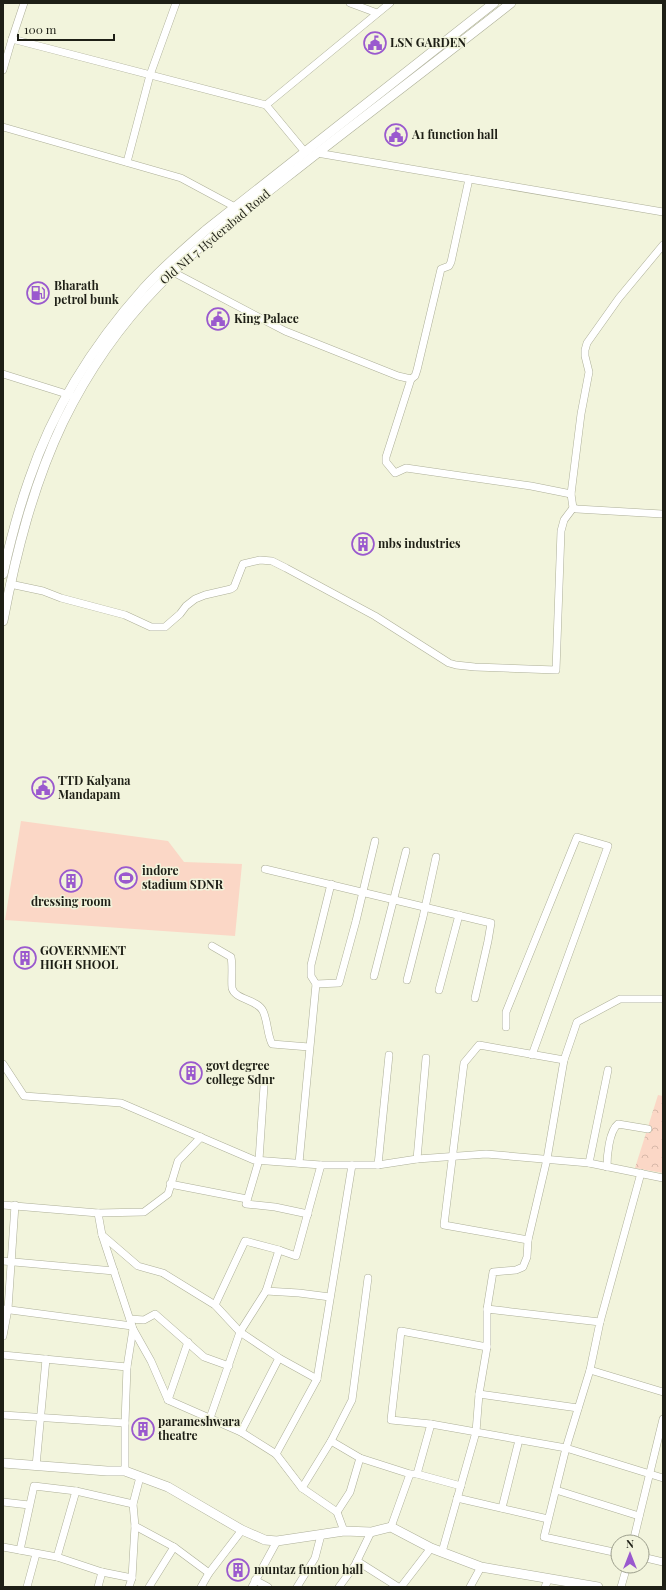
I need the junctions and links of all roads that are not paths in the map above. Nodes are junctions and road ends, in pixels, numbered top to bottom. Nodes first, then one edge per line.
1 (24, 3) edge
2 (176, 3) edge
3 (350, 3) edge
4 (390, 3) edge
5 (511, 3) edge
6 (498, 5) edge
7 (377, 13) junction
8 (12, 39) junction
9 (3, 70) edge
10 (150, 75) junction
11 (266, 105) junction
12 (3, 127) edge
13 (305, 152) junction
14 (317, 153) junction
15 (127, 162) junction
16 (469, 179) junction
17 (235, 207) junction
18 (663, 212) edge
19 (663, 245) edge
20 (173, 272) junction
21 (3, 374) edge
22 (411, 379) junction
23 (68, 394) junction
24 (76, 398) junction
25 (571, 494) junction
26 (573, 508) junction
27 (662, 514) edge
28 (3, 574) edge
29 (10, 584) junction
30 (3, 621) edge
31 (375, 841) dead end
32 (406, 851) dead end
33 (436, 857) dead end
34 (265, 869) dead end
35 (331, 884) junction
36 (362, 892) junction
37 (394, 899) junction
38 (425, 907) junction
39 (459, 915) junction
40 (212, 946) dead end
41 (374, 976) dead end
42 (406, 980) dead end
43 (316, 984) junction
44 (439, 990) dead end
45 (475, 998) dead end
46 (663, 999) edge
47 (506, 1026) dead end
48 (310, 1047) junction
49 (388, 1055) dead end
50 (532, 1055) junction
51 (426, 1058) dead end
52 (564, 1060) junction
53 (3, 1064) edge
54 (608, 1070) dead end
55 (264, 1086) dead end
56 (648, 1129) dead end
57 (201, 1137) junction
58 (452, 1156) junction
59 (417, 1159) junction
60 (547, 1159) junction
61 (259, 1160) junction
62 (299, 1163) junction
63 (589, 1163) junction
64 (321, 1165) junction
65 (352, 1165) junction
66 (378, 1165) junction
67 (607, 1167) junction
68 (641, 1173) junction
69 (663, 1178) edge
70 (170, 1184) junction
71 (247, 1200) junction
72 (3, 1205) edge
73 (15, 1205) junction
74 (98, 1213) junction
75 (308, 1214) junction
76 (102, 1235) junction
77 (528, 1240) junction
78 (279, 1250) junction
79 (7, 1262) edge
80 (114, 1271) junction
81 (368, 1278) dead end
82 (266, 1291) junction
83 (330, 1297) junction
84 (215, 1305) junction
85 (5, 1309) edge
86 (487, 1309) junction
87 (600, 1322) junction
88 (131, 1325) junction
89 (240, 1332) junction
90 (3, 1336) edge
91 (188, 1342) junction
92 (487, 1347) junction
93 (3, 1355) edge
94 (279, 1358) junction
95 (46, 1359) junction
96 (228, 1366) junction
97 (127, 1367) junction
98 (590, 1370) junction
99 (317, 1379) junction
100 (663, 1392) edge
101 (479, 1394) junction
102 (168, 1400) junction
103 (578, 1408) junction
104 (3, 1415) edge
105 (40, 1417) junction
106 (210, 1418) junction
107 (663, 1419) edge
108 (125, 1423) junction
109 (431, 1424) junction
110 (241, 1432) junction
111 (476, 1432) junction
112 (662, 1432) edge
113 (518, 1440) junction
114 (331, 1441) junction
115 (566, 1448) junction
116 (276, 1454) junction
117 (360, 1458) junction
118 (3, 1463) edge
119 (36, 1466) junction
120 (125, 1471) junction
121 (414, 1474) junction
122 (650, 1474) junction
123 (140, 1478) junction
124 (663, 1478) edge
125 (461, 1486) junction
126 (302, 1488) junction
127 (556, 1490) junction
128 (76, 1491) junction
129 (457, 1498) junction
130 (3, 1502) edge
131 (133, 1504) junction
132 (29, 1505) junction
133 (502, 1508) junction
134 (337, 1512) junction
135 (639, 1516) junction
136 (548, 1519) junction
137 (135, 1526) junction
138 (391, 1527) junction
139 (242, 1530) junction
140 (344, 1531) junction
141 (371, 1532) junction
142 (635, 1534) edge
143 (322, 1535) junction
144 (277, 1541) junction
145 (3, 1547) edge
146 (174, 1547) junction
147 (431, 1548) junction
148 (20, 1550) junction
149 (610, 1551) edge
150 (442, 1552) junction
151 (36, 1554) junction
152 (57, 1557) junction
153 (650, 1558) edge
154 (357, 1561) junction
155 (663, 1562) edge
156 (481, 1567) junction
157 (102, 1572) junction
158 (209, 1573) junction
159 (625, 1574) edge
160 (132, 1578) junction
161 (255, 1580) junction
162 (547, 1583) edge
163 (27, 1587) edge
164 (98, 1587) edge
165 (129, 1587) edge
166 (149, 1587) edge
167 (201, 1587) edge
168 (252, 1587) edge
169 (268, 1587) edge
170 (297, 1587) edge
171 (339, 1587) edge
172 (401, 1587) edge
173 (470, 1587) edge
174 (598, 1587) edge
175 (622, 1587) edge

1 - 8 street
2 - 10 street
3 - 7 street
4 - 7 street
5 - 6 main road, Old NH 7 Hyderabad Road
6 - 13 main road, Old NH 7 Hyderabad Road
6 - 14 main road, Old NH 7 Hyderabad Road
7 - 11 street
8 - 9 street
8 - 10 street
10 - 11 street
10 - 15 street
11 - 13 street
12 - 15 street
13 - 17 main road, Old NH 7 Hyderabad Road
14 - 16 street
14 - 20 main road, Old NH 7 Hyderabad Road
15 - 17 street
16 - 18 street
16 - 22 street
17 - 23 main road, Old NH 7 Hyderabad Road
19 - 25 street
20 - 22 street
20 - 24 main road, Old NH 7 Hyderabad Road
21 - 23 street
22 - 25 street
23 - 24 street
23 - 28 main road, Old NH 7 Hyderabad Road
24 - 29 main road, Old NH 7 Hyderabad Road
25 - 26 street
26 - 27 street
26 - 29 street
29 - 30 main road, Old NH 7 Hyderabad Road
31 - 36 street
32 - 37 street
33 - 38 street
34 - 35 street
35 - 36 street
35 - 43 street
36 - 37 street
36 - 43 street
37 - 38 street
37 - 41 street
38 - 39 street
38 - 42 street
39 - 44 street
39 - 45 street
40 - 48 street
43 - 48 street
46 - 52 street
47 - 50 street
48 - 62 street
49 - 66 street
50 - 52 street
50 - 58 street
51 - 59 street
52 - 60 street
53 - 57 street
54 - 63 street
55 - 61 street
56 - 67 street
57 - 61 street
57 - 70 street
58 - 59 street
58 - 60 street
58 - 77 street
59 - 66 street
60 - 63 street
60 - 77 street
61 - 62 street
61 - 71 street
62 - 64 street
63 - 67 street
64 - 65 street
64 - 75 street
65 - 66 street
65 - 83 street
67 - 68 street
68 - 69 street
68 - 87 street
70 - 71 street
70 - 74 street
71 - 75 street
72 - 73 street
73 - 74 street
73 - 79 street
74 - 76 street
75 - 78 street
76 - 80 street
76 - 84 street
77 - 86 street
78 - 82 street
78 - 84 street
79 - 80 street
79 - 85 street
80 - 88 street
81 - 114 street
82 - 83 street
82 - 89 street
83 - 99 street
84 - 89 street
85 - 88 street
85 - 90 street
86 - 87 street
86 - 92 street
87 - 98 street
88 - 91 street
88 - 97 street
88 - 102 street
89 - 94 street
89 - 96 street
91 - 96 street
91 - 102 street
92 - 101 street
92 - 109 street
93 - 95 street
94 - 99 street
94 - 110 street
95 - 97 street
95 - 105 street
96 - 106 street
97 - 108 street
98 - 100 street
98 - 103 street
99 - 116 street
101 - 103 street
101 - 111 street
102 - 106 street
103 - 115 street
104 - 105 street
105 - 108 street
105 - 119 street
106 - 110 street
107 - 112 street
108 - 120 street
109 - 111 street
109 - 121 street
110 - 116 street
111 - 113 street
111 - 125 street
112 - 122 street
113 - 115 street
113 - 133 street
114 - 117 street
114 - 126 street
115 - 122 street
115 - 127 street
116 - 126 street
117 - 121 street
117 - 134 street
118 - 119 main road
119 - 120 main road
120 - 123 main road
121 - 125 street
121 - 138 street
122 - 124 street
122 - 135 street
123 - 131 street
123 - 139 main road
125 - 129 street
126 - 134 street
127 - 135 street
127 - 136 street
128 - 131 street
128 - 132 street
128 - 152 street
129 - 133 street
129 - 150 street
130 - 132 street
131 - 137 street
132 - 148 street
133 - 136 street
134 - 140 street
135 - 142 street
136 - 149 street
137 - 146 street
137 - 160 street
138 - 141 main road
138 - 147 main road
139 - 144 main road
139 - 158 street
140 - 141 main road
140 - 143 main road
141 - 154 street
143 - 144 main road
143 - 170 street
144 - 161 street
145 - 148 street
146 - 158 street
146 - 166 street
147 - 150 main road
147 - 172 street
148 - 151 street
150 - 156 main road
151 - 152 street
151 - 163 street
152 - 157 street
153 - 155 street
154 - 171 street
154 - 172 street
156 - 162 main road
156 - 173 street
157 - 160 street
157 - 164 street
158 - 167 street
159 - 175 street
160 - 165 street
161 - 168 street
161 - 169 street
162 - 174 main road

